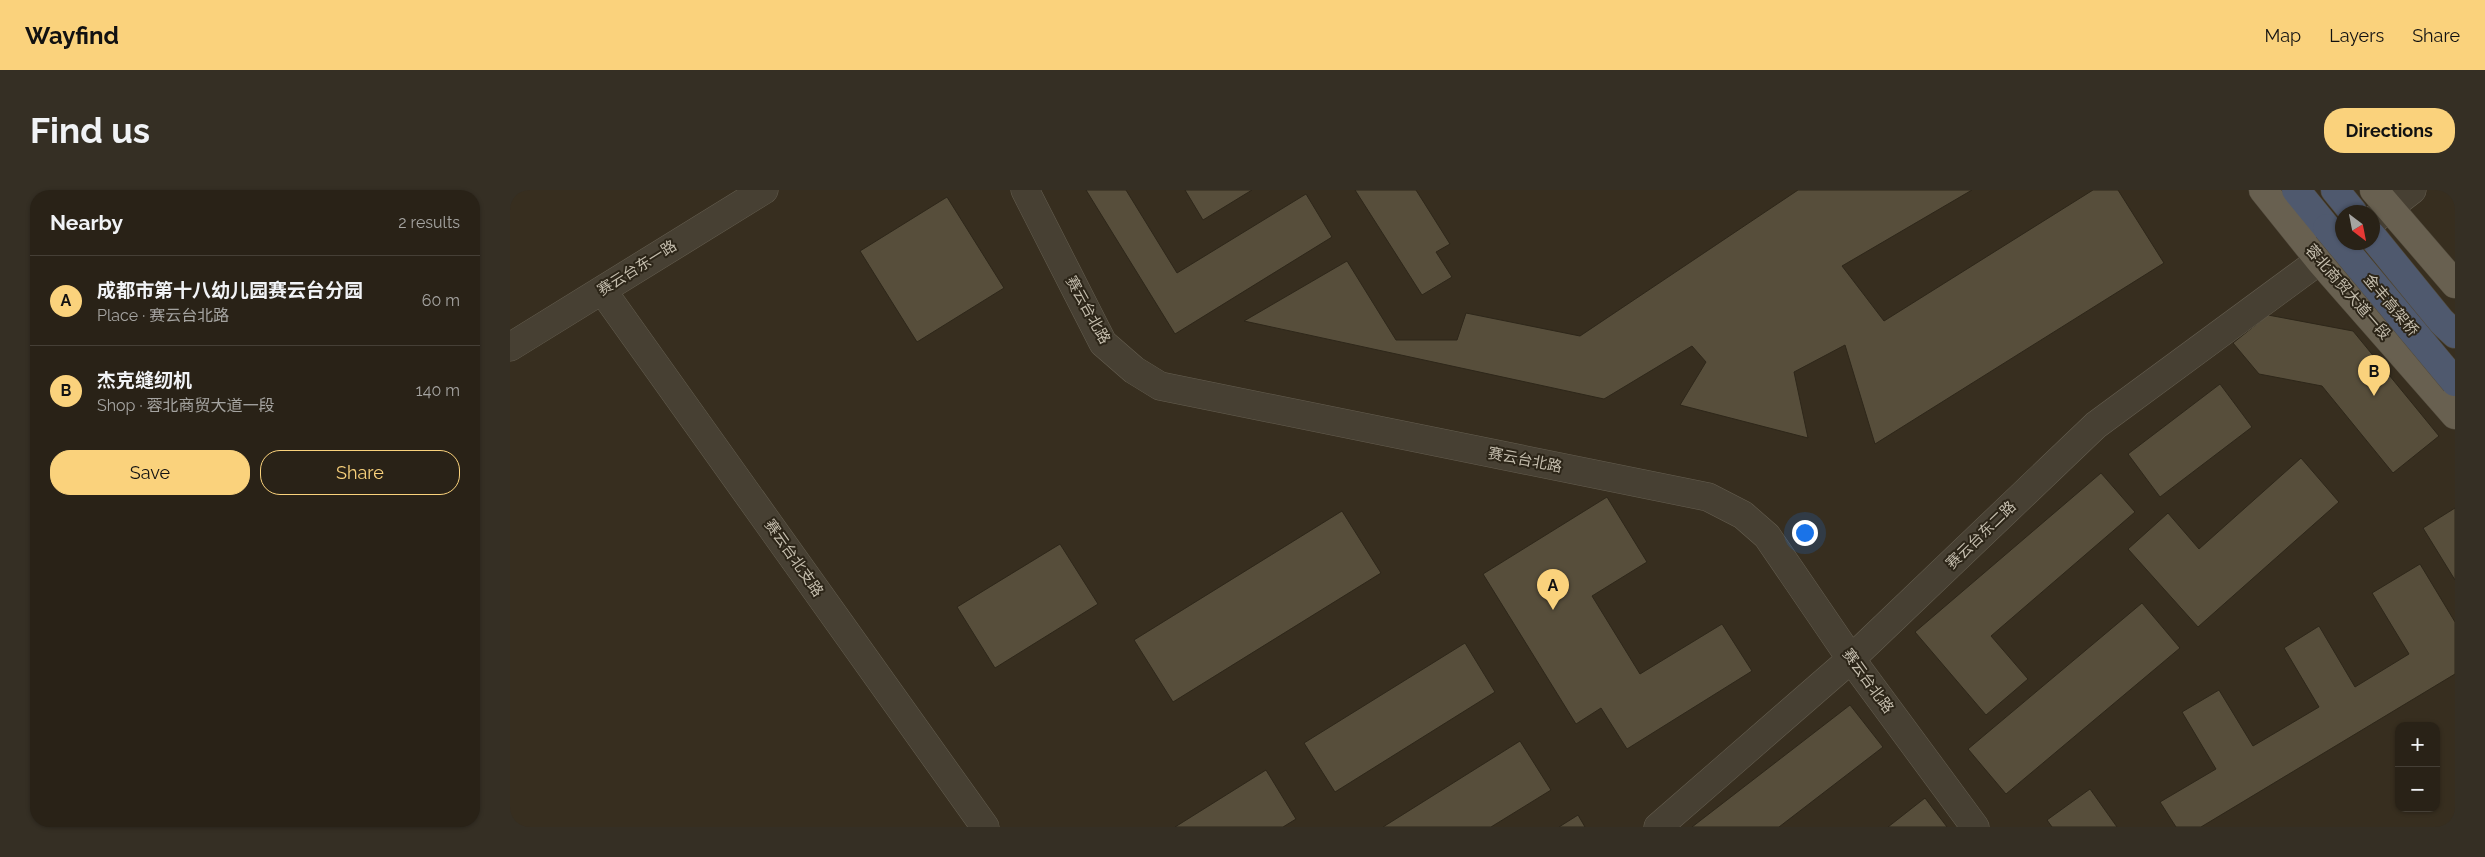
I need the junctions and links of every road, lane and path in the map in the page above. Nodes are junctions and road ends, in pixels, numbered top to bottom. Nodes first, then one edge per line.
1 (764, 190) edge
2 (1024, 190) edge
3 (2263, 190) edge
4 (2296, 190) edge
5 (2412, 190) edge
6 (2362, 205) edge
7 (2380, 220) edge
8 (2335, 235) edge
9 (2380, 246) edge
10 (2347, 250) edge
11 (2320, 261) junction
12 (2455, 284) edge
13 (602, 290) junction
14 (2455, 334) edge
15 (510, 347) edge
16 (2455, 382) edge
17 (2455, 416) edge
18 (1852, 659) junction
19 (985, 827) edge
20 (1658, 827) edge
21 (1975, 827) edge

1 - 13 street, 赛云台东一路
2 - 18 street, 赛云台北路
3 - 11 main road, 蓉北商贸大道一段
4 - 8 highway, 金丰高架桥
5 - 6 street
7 - 12 main road
8 - 11 street, 赛云台东二路
9 - 14 highway, 金丰高架桥
10 - 16 highway, 金丰高架桥, bridge
11 - 17 main road, 蓉北商贸大道一段
11 - 18 street, 赛云台东二路
13 - 15 street, 赛云台东一路
13 - 19 street, 赛云台北支路
18 - 20 street, 赛云台东二路
18 - 21 street, 赛云台北路

